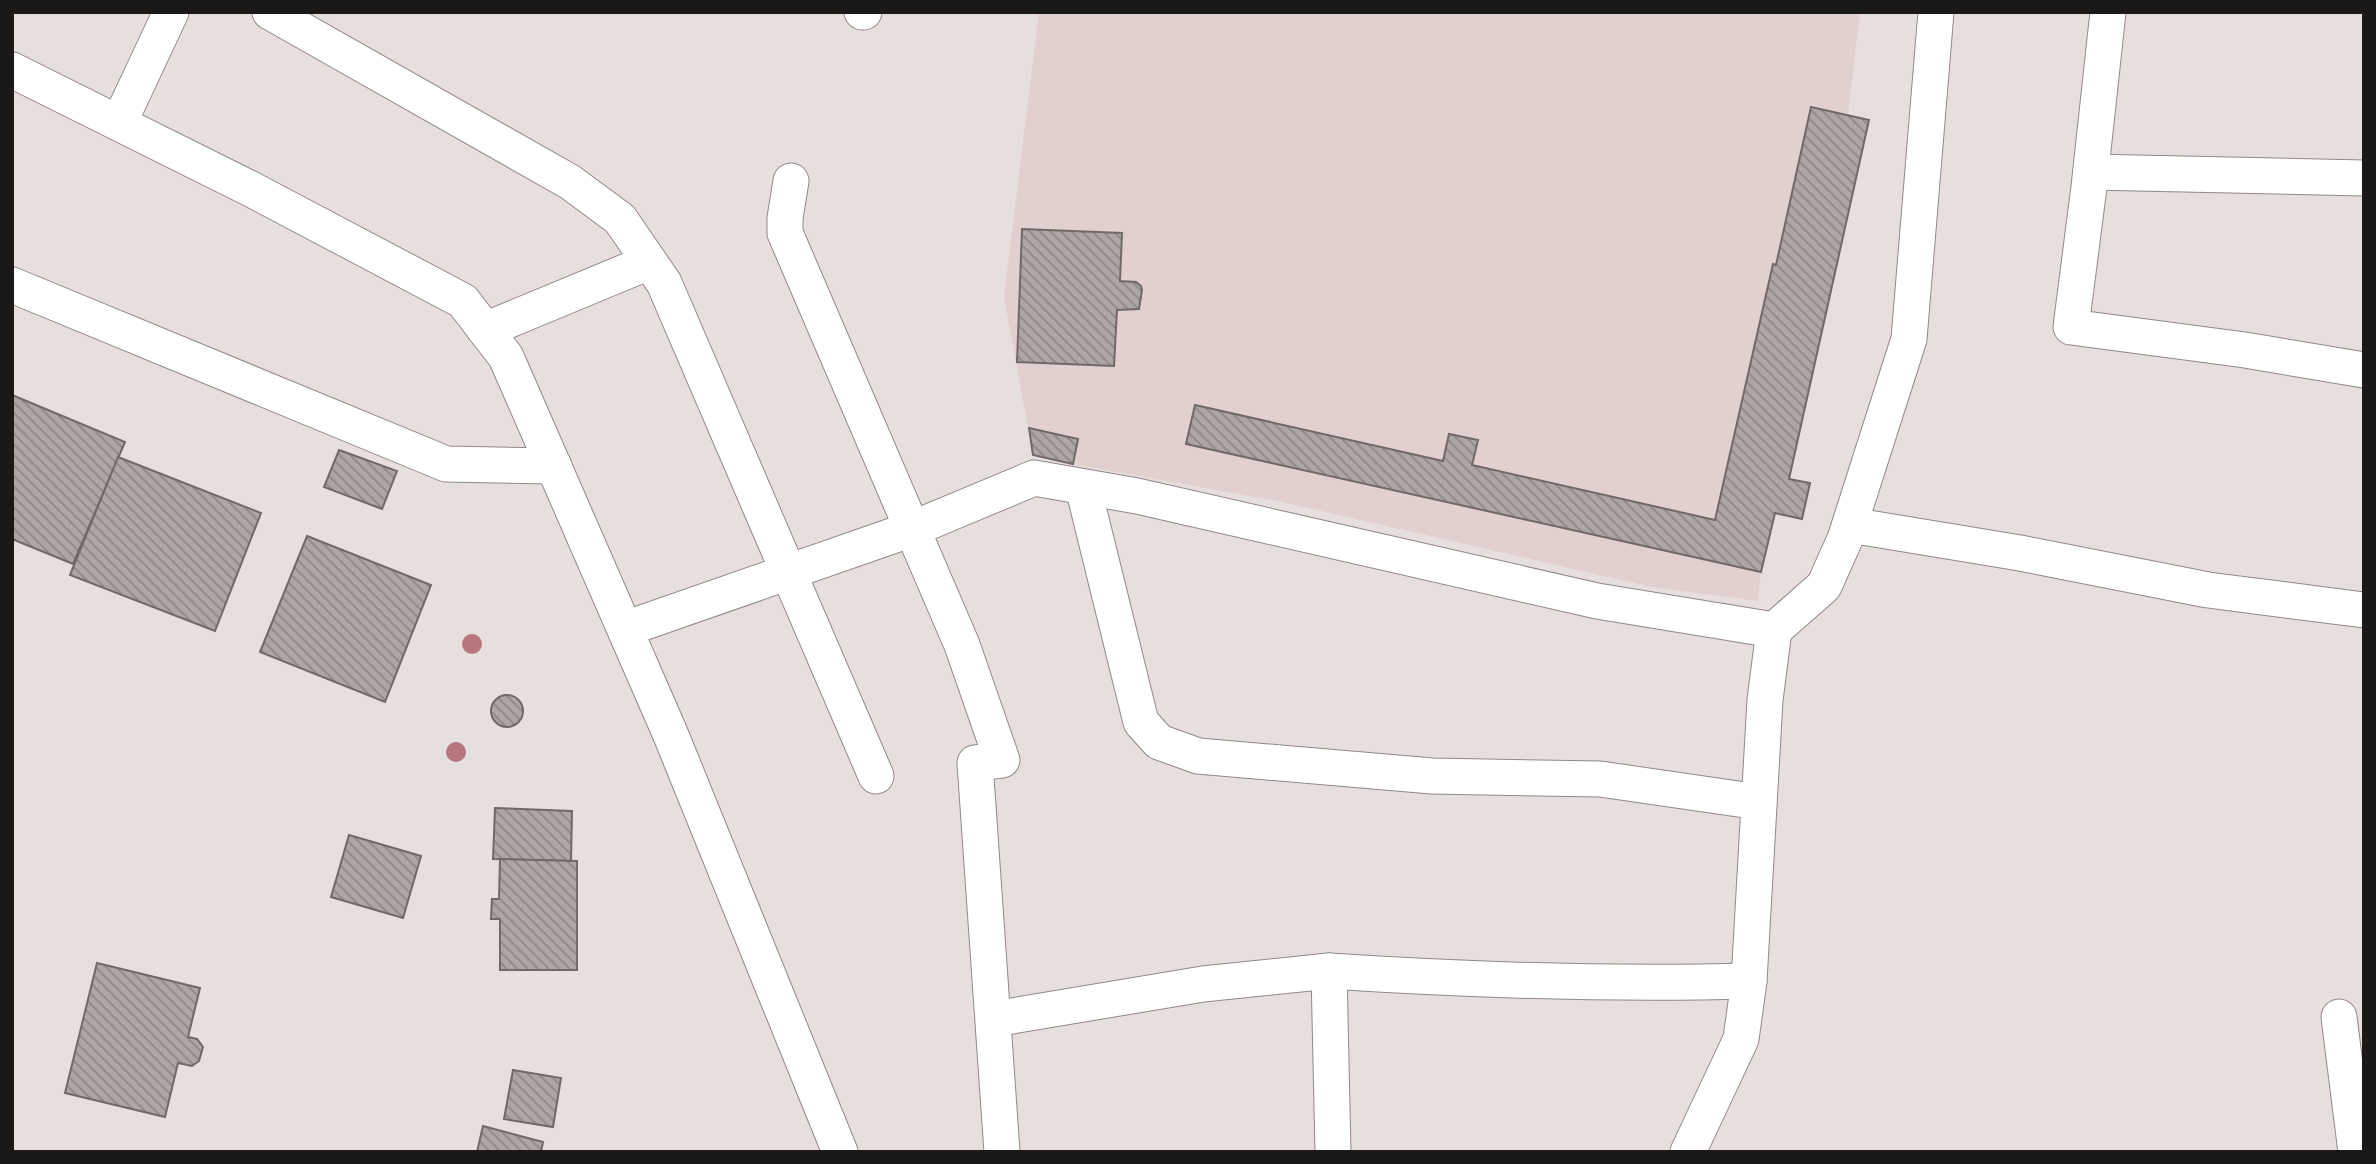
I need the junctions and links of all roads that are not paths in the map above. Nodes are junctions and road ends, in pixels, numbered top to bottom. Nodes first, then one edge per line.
1 (171, 12) edge
2 (270, 12) edge
3 (1936, 12) edge
4 (2108, 12) edge
5 (12, 69) edge
6 (120, 123) junction
7 (2091, 172) junction
8 (2364, 178) edge
9 (791, 181) dead end
10 (649, 262) junction
11 (12, 285) edge
12 (485, 330) junction
13 (2364, 370) edge
14 (554, 466) junction
15 (1083, 487) junction
16 (1850, 526) junction
17 (912, 528) junction
18 (789, 572) junction
19 (2364, 610) edge
20 (625, 629) junction
21 (1774, 630) junction
22 (876, 776) dead end
23 (1759, 802) junction
24 (1329, 971) junction
25 (1749, 981) junction
26 (2339, 1017) dead end
27 (993, 1019) junction
28 (840, 1152) edge
29 (1002, 1152) edge
30 (1333, 1152) edge
31 (1688, 1152) edge
32 (2356, 1152) edge

1 - 6 street
2 - 10 street
3 - 16 street
4 - 7 street
5 - 6 street
6 - 12 street
7 - 8 street
7 - 13 street
9 - 17 street
10 - 12 street
10 - 18 street
11 - 14 street
12 - 14 street
14 - 20 street
15 - 17 street
15 - 21 street
15 - 23 street
16 - 19 street
16 - 21 street
17 - 18 street
17 - 27 street
18 - 20 street
18 - 22 street
20 - 28 street
21 - 23 street
23 - 25 street
24 - 25 street
24 - 27 street
24 - 30 street
25 - 31 street
26 - 32 street
27 - 29 street

